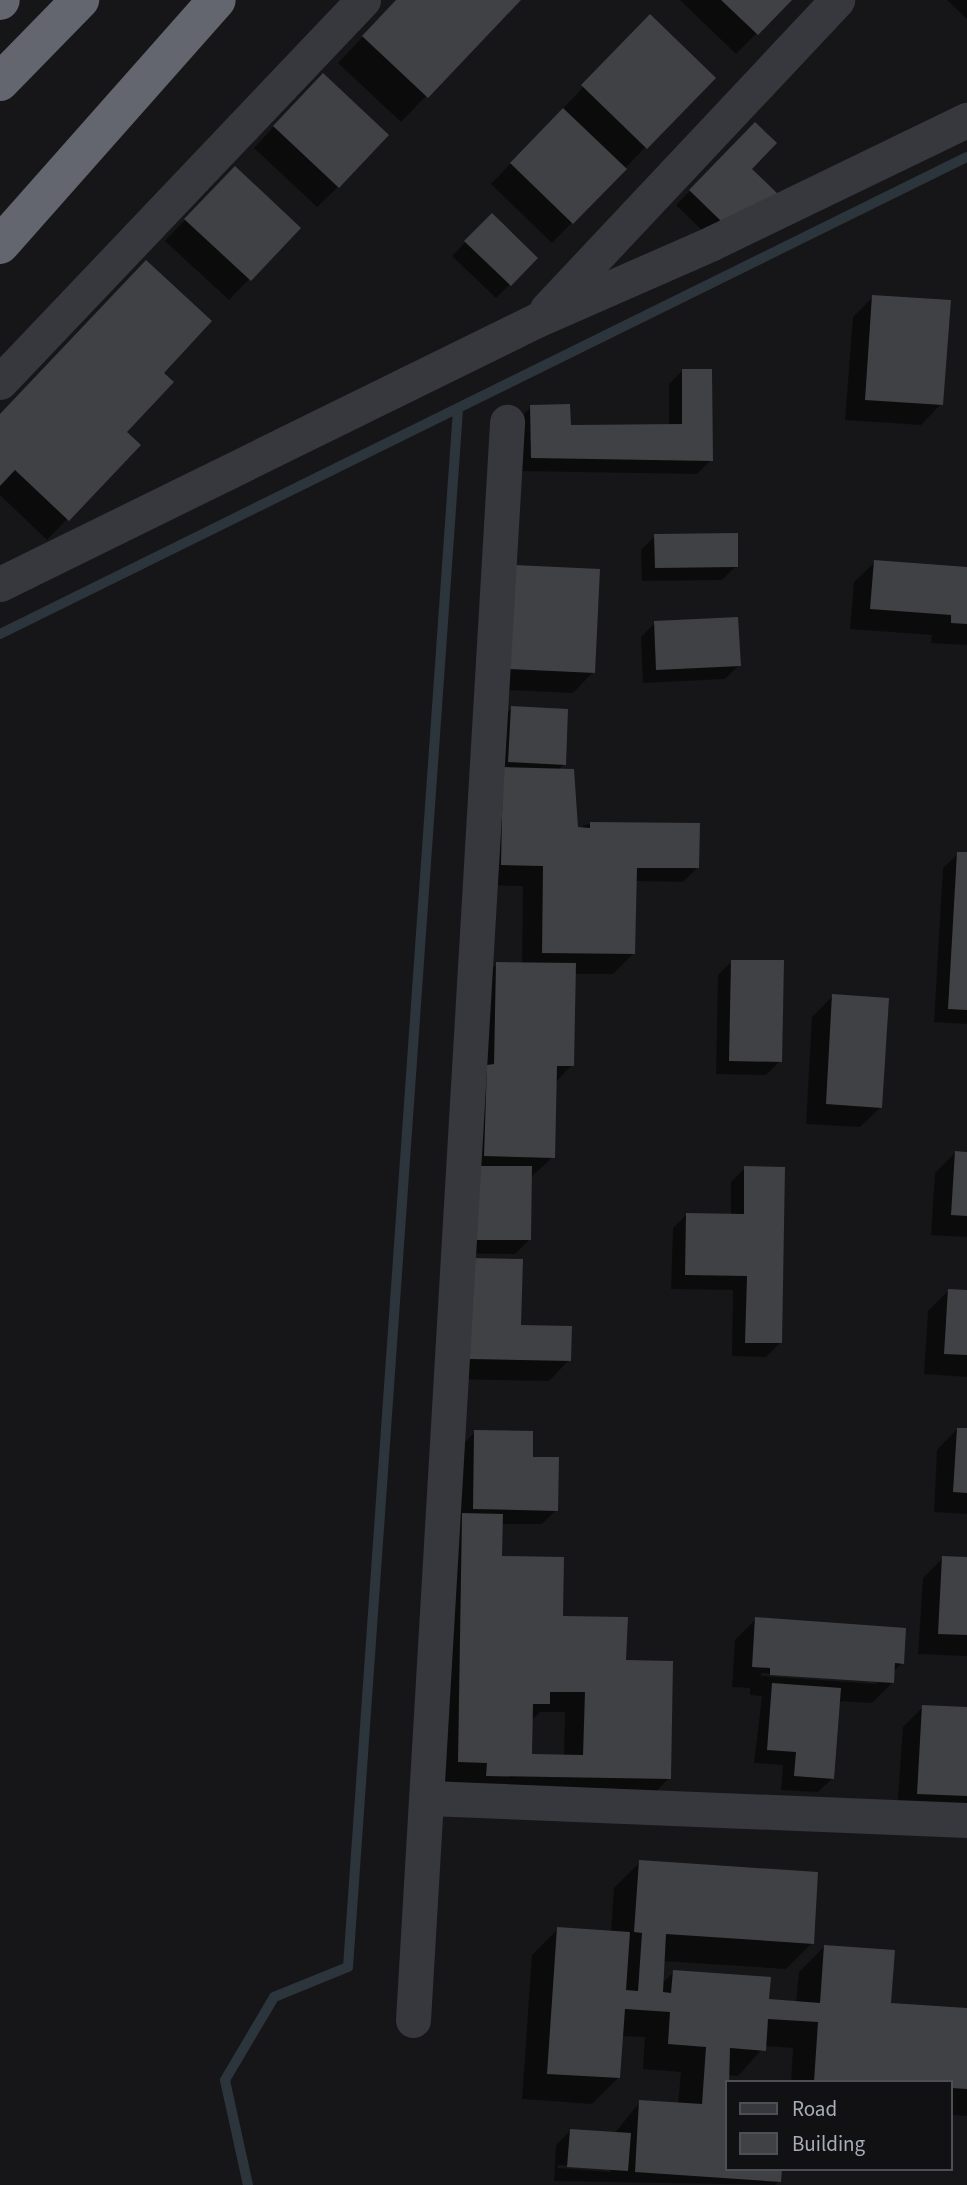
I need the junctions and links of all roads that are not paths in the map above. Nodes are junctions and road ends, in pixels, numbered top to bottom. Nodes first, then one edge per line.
1 (80, 0) edge
2 (216, 0) edge
3 (363, 0) edge
4 (837, 0) edge
5 (0, 82) edge
6 (967, 120) edge
7 (0, 245) edge
8 (537, 320) junction
9 (0, 382) edge
10 (507, 422) dead end
11 (0, 584) edge
12 (429, 1798) junction
13 (967, 1820) edge
14 (413, 2020) dead end

1 - 5 highway
2 - 7 highway
3 - 9 street
4 - 8 street
6 - 8 street
8 - 11 street
10 - 12 street
12 - 13 street
12 - 14 street

